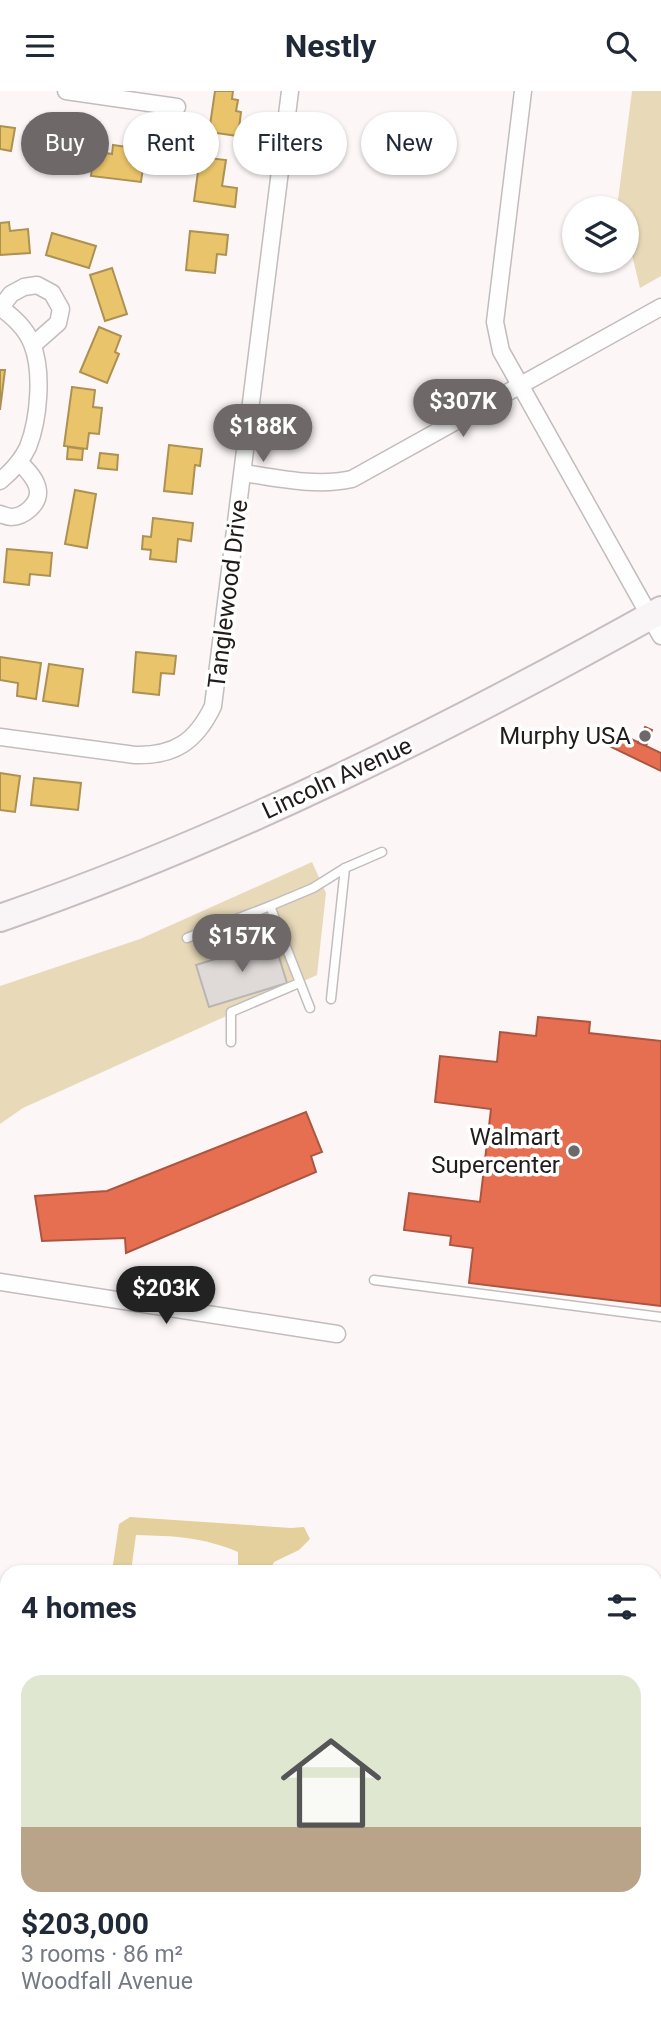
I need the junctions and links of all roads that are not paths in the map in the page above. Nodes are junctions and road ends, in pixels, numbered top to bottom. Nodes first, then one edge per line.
1 (66, 91) edge
2 (290, 91) edge
3 (523, 91) edge
4 (177, 107) dead end
5 (0, 307) edge
6 (661, 307) edge
7 (33, 345) junction
8 (522, 385) junction
9 (19, 462) junction
10 (243, 473) junction
11 (0, 481) edge
12 (0, 513) edge
13 (657, 621) edge
14 (0, 737) edge
15 (382, 852) dead end
16 (345, 868) junction
17 (270, 906) junction
18 (0, 918) edge
19 (187, 938) dead end
20 (299, 983) junction
21 (331, 999) dead end
22 (310, 1008) dead end
23 (231, 1042) dead end
24 (374, 1280) dead end
25 (0, 1282) edge
26 (661, 1317) edge
27 (337, 1334) dead end

1 - 4 street
2 - 10 street, Tanglewood Drive
3 - 8 street
5 - 7 street
5 - 7 street
6 - 8 street
7 - 9 street
8 - 10 street
8 - 13 street
9 - 11 street
9 - 12 street
10 - 14 street, Tanglewood Drive
13 - 18 main road, Lincoln Avenue
15 - 16 lane
16 - 17 lane
16 - 21 lane
17 - 19 lane
17 - 20 lane
20 - 22 lane
20 - 23 lane
24 - 26 lane
25 - 27 street

